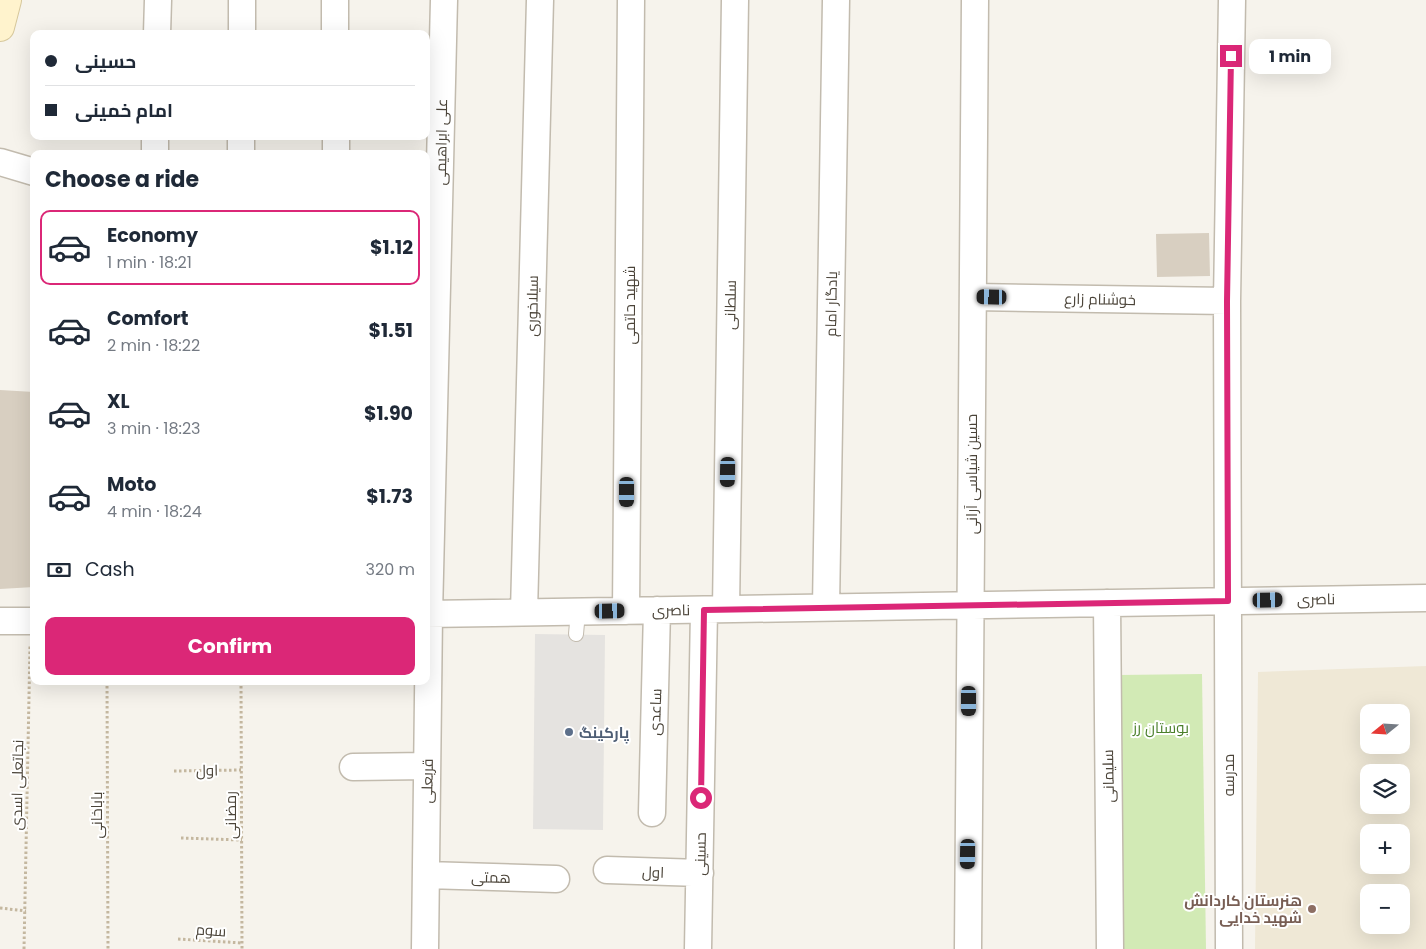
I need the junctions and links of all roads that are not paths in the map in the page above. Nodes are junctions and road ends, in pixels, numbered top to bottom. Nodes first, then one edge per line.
1 (7, 0) edge
2 (158, 0) edge
3 (242, 0) edge
4 (335, 0) edge
5 (444, 0) edge
6 (540, 0) edge
7 (631, 0) edge
8 (735, 0) edge
9 (836, 0) edge
10 (975, 0) edge
11 (1232, 0) edge
12 (0, 27) edge
13 (157, 30) edge
14 (242, 30) edge
15 (335, 30) edge
16 (0, 162) edge
17 (30, 171) edge
18 (973, 297) junction
19 (1227, 301) junction
20 (430, 537) edge
21 (1426, 598) edge
22 (1228, 601) junction
23 (1107, 603) junction
24 (970, 606) junction
25 (826, 608) junction
26 (715, 609) junction
27 (657, 610) junction
28 (626, 611) junction
29 (524, 612) junction
30 (430, 614) edge
31 (0, 621) edge
32 (30, 621) edge
33 (428, 685) edge
34 (353, 766) dead end
35 (427, 766) junction
36 (652, 813) dead end
37 (607, 870) dead end
38 (700, 874) junction
39 (426, 875) junction
40 (556, 879) dead end
41 (425, 949) edge
42 (698, 949) edge
43 (968, 949) edge
44 (1110, 949) edge
45 (1229, 949) edge

1 - 12 main road
2 - 13 street
3 - 14 street
4 - 15 street
5 - 20 street, علی ابراهیمی
6 - 29 street, سیلاخوری
7 - 28 street, شهید حاتمی
8 - 26 street, سلطانی
9 - 25 street, یادگار امام
10 - 18 street, حسین شیاسی آرانی
11 - 19 street, مدرسه
16 - 17 street
18 - 19 street, خوشنام زارع
18 - 24 street, حسین شیاسی آرانی
19 - 22 street, مدرسه
21 - 22 street, ناصری
22 - 23 street, ناصری
22 - 45 street, مدرسه
23 - 24 street, ناصری
23 - 44 street, سلیمانی
24 - 25 street, ناصری
24 - 43 street, حسین شیاسی آرانی
25 - 26 street, ناصری
26 - 27 street, ناصری
26 - 38 street, حسینی
27 - 28 street, ناصری
27 - 36 street, ساعدی
28 - 29 street, ناصری
29 - 30 street, ناصری
31 - 32 street
33 - 35 street, قربعلی
34 - 35 street
35 - 39 street, قربعلی
37 - 38 street, اول
38 - 42 street, حسینی
39 - 40 street, همتی
39 - 41 street, قربعلی

